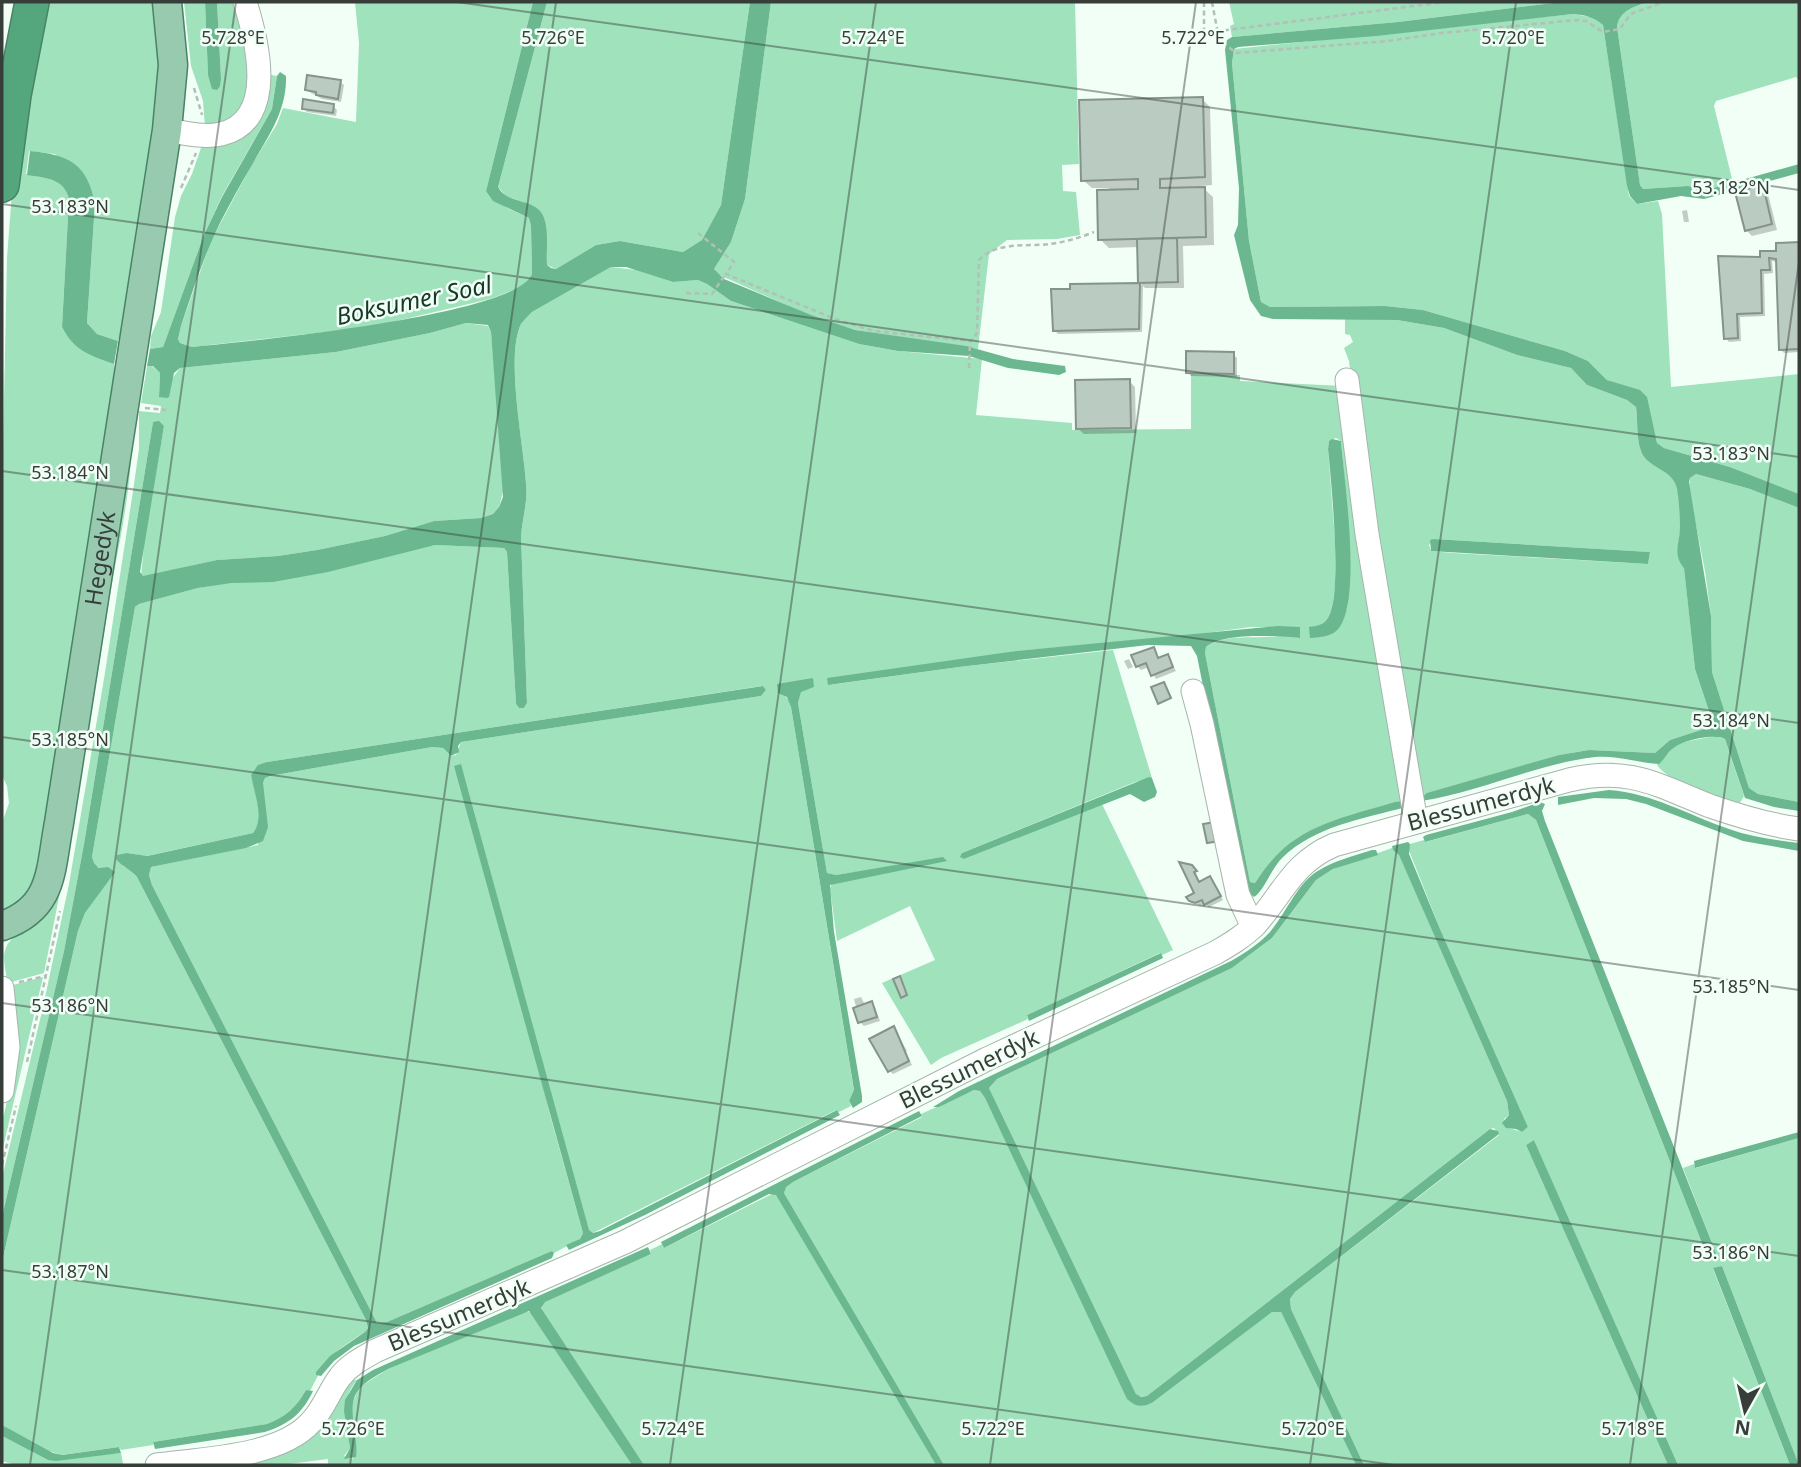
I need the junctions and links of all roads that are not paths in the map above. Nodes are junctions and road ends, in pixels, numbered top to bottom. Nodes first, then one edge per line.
1 (32, 2) edge
2 (167, 2) edge
3 (245, 2) edge
4 (167, 130) junction
5 (2, 185) edge
6 (1347, 380) dead end
7 (1193, 691) dead end
8 (1416, 822) junction
9 (1799, 829) edge
10 (2, 926) edge
11 (1253, 927) junction
12 (5, 986) edge
13 (2, 1091) edge
14 (158, 1465) edge

1 - 5 highway
2 - 4 main road, Hegedyk
3 - 4 street
4 - 10 main road, Hegedyk
6 - 8 street
7 - 11 street
8 - 9 street, Blessumerdyk
8 - 11 street, Blessumerdyk
11 - 14 street, Blessumerdyk
12 - 13 street

